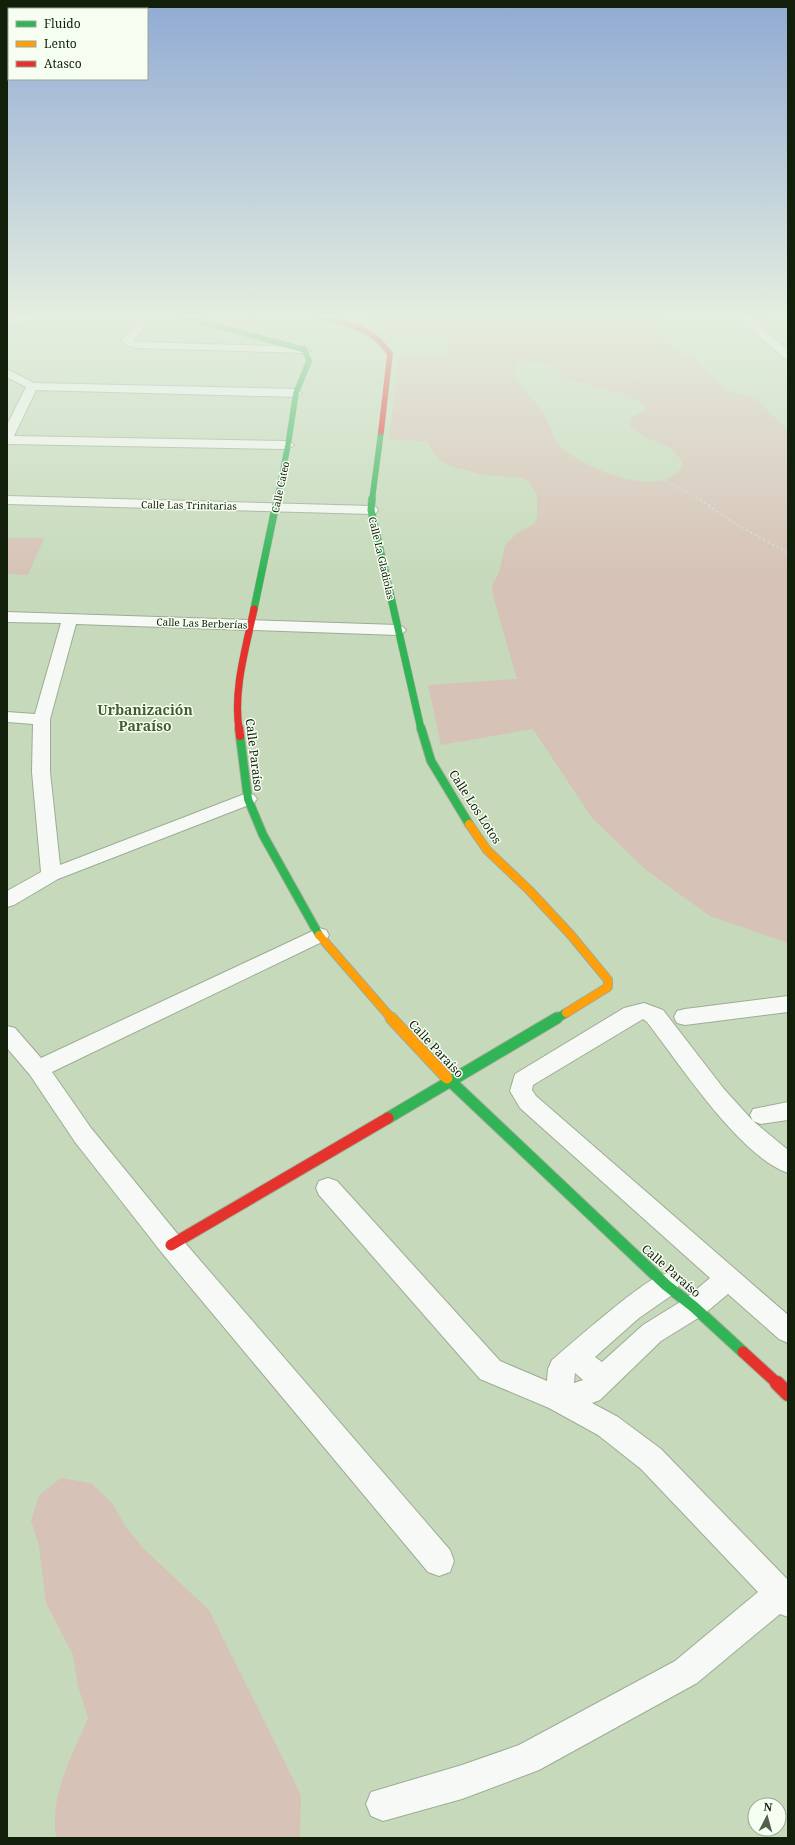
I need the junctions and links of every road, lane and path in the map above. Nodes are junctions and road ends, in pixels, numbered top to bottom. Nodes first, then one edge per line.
1 (24, 403) edge
2 (294, 403) edge
3 (384, 403) edge
4 (566, 403) edge
5 (7, 439) edge
6 (288, 445) junction
7 (7, 500) edge
8 (276, 507) junction
9 (371, 510) junction
10 (788, 553) edge
11 (7, 617) edge
12 (70, 619) junction
13 (249, 625) junction
14 (398, 630) junction
15 (7, 717) edge
16 (42, 719) junction
17 (248, 799) junction
18 (50, 875) junction
19 (7, 900) edge
20 (319, 936) junction
21 (788, 1004) edge
22 (685, 1017) dead end
23 (7, 1034) edge
24 (38, 1069) junction
25 (450, 1081) junction
26 (788, 1111) edge
27 (761, 1115) dead end
28 (788, 1163) edge
29 (328, 1188) dead end
30 (171, 1245) junction
31 (730, 1278) junction
32 (666, 1285) junction
33 (694, 1307) junction
34 (788, 1331) edge
35 (574, 1356) junction
36 (602, 1380) junction
37 (788, 1394) edge
38 (559, 1399) junction
39 (439, 1561) dead end
40 (784, 1598) edge
41 (383, 1804) dead end

1 - 5 street
2 - 6 street, Calle Cateo
3 - 9 street, Calle La Gladiolas
4 - 10 path
5 - 6 street
6 - 8 street, Calle Cateo
7 - 8 street, Calle Las Trinitarias
8 - 9 street, Calle Las Trinitarias
8 - 13 street, Calle Cateo
9 - 14 street, Calle La Gladiolas
11 - 12 street, Calle Las Berberías
12 - 13 street, Calle Las Berberías
12 - 16 street
13 - 14 street, Calle Las Berberías
13 - 17 street, Calle Paraíso
14 - 25 street, Calle Los Lotos
15 - 16 street
16 - 18 street
17 - 18 street
17 - 20 street, Calle Paraíso
18 - 19 street
20 - 24 street
20 - 25 street, Calle Paraíso
21 - 22 street
23 - 24 street
24 - 30 street
25 - 30 street
25 - 32 street, Calle Paraíso
26 - 27 street
28 - 31 street
29 - 38 street
30 - 39 street
31 - 33 street
31 - 34 street
32 - 33 street, Calle Paraíso
32 - 35 street
33 - 36 street
33 - 37 street, Calle Paraíso
35 - 36 street
35 - 38 street
36 - 38 street
38 - 40 street
40 - 41 street

